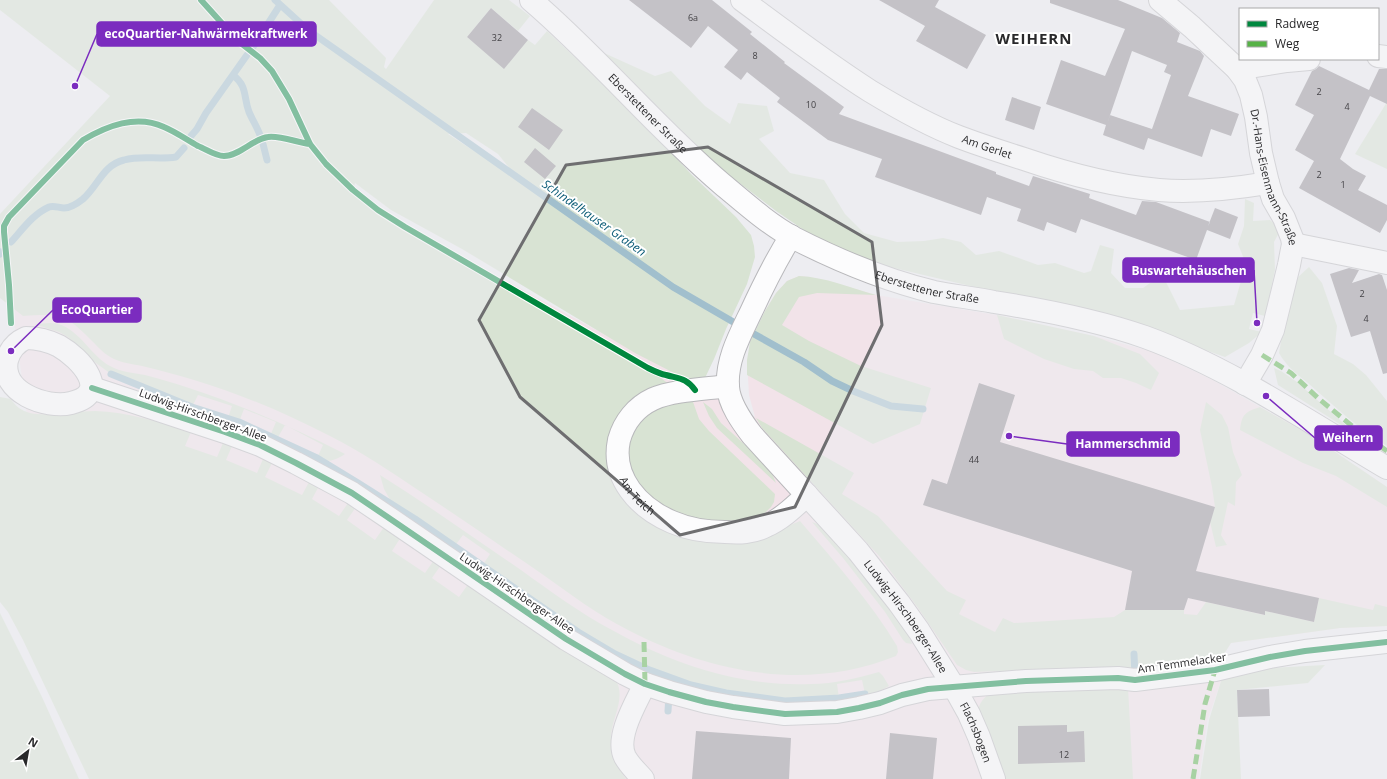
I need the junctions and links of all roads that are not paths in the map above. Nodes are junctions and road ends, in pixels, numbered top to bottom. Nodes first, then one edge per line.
1 (531, 0) edge
2 (742, 0) edge
3 (1160, 0) edge
4 (1298, 60) edge
5 (1237, 69) junction
6 (1268, 183) junction
7 (791, 236) junction
8 (1293, 244) junction
9 (1387, 263) edge
10 (3, 377) edge
11 (1245, 384) junction
12 (728, 386) junction
13 (92, 388) junction
14 (1387, 468) edge
15 (807, 494) junction
16 (1387, 642) edge
17 (644, 684) junction
18 (954, 687) junction
19 (643, 779) edge
20 (994, 779) edge

1 - 7 street, Eberstettener Straße
2 - 6 street, Am Gerlet
3 - 5 street, Dr.-Hans-Eisenmann-Straße
4 - 5 street
5 - 6 street, Dr.-Hans-Eisenmann-Straße
6 - 8 street, Dr.-Hans-Eisenmann-Straße
7 - 11 street, Eberstettener Straße
7 - 12 street, Ludwig-Hirschberger-Allee
8 - 9 street
8 - 11 street, Dr.-Hans-Eisenmann-Straße
10 - 13 street
10 - 13 street
11 - 14 street, Eberstettener Straße
12 - 15 street, Ludwig-Hirschberger-Allee
12 - 15 street, Am Teich
13 - 17 street, Ludwig-Hirschberger-Allee
15 - 18 street, Ludwig-Hirschberger-Allee
16 - 18 street, Am Temmelacker
17 - 18 street, Ludwig-Hirschberger-Allee
17 - 19 street
18 - 20 street, Flachsbogen

